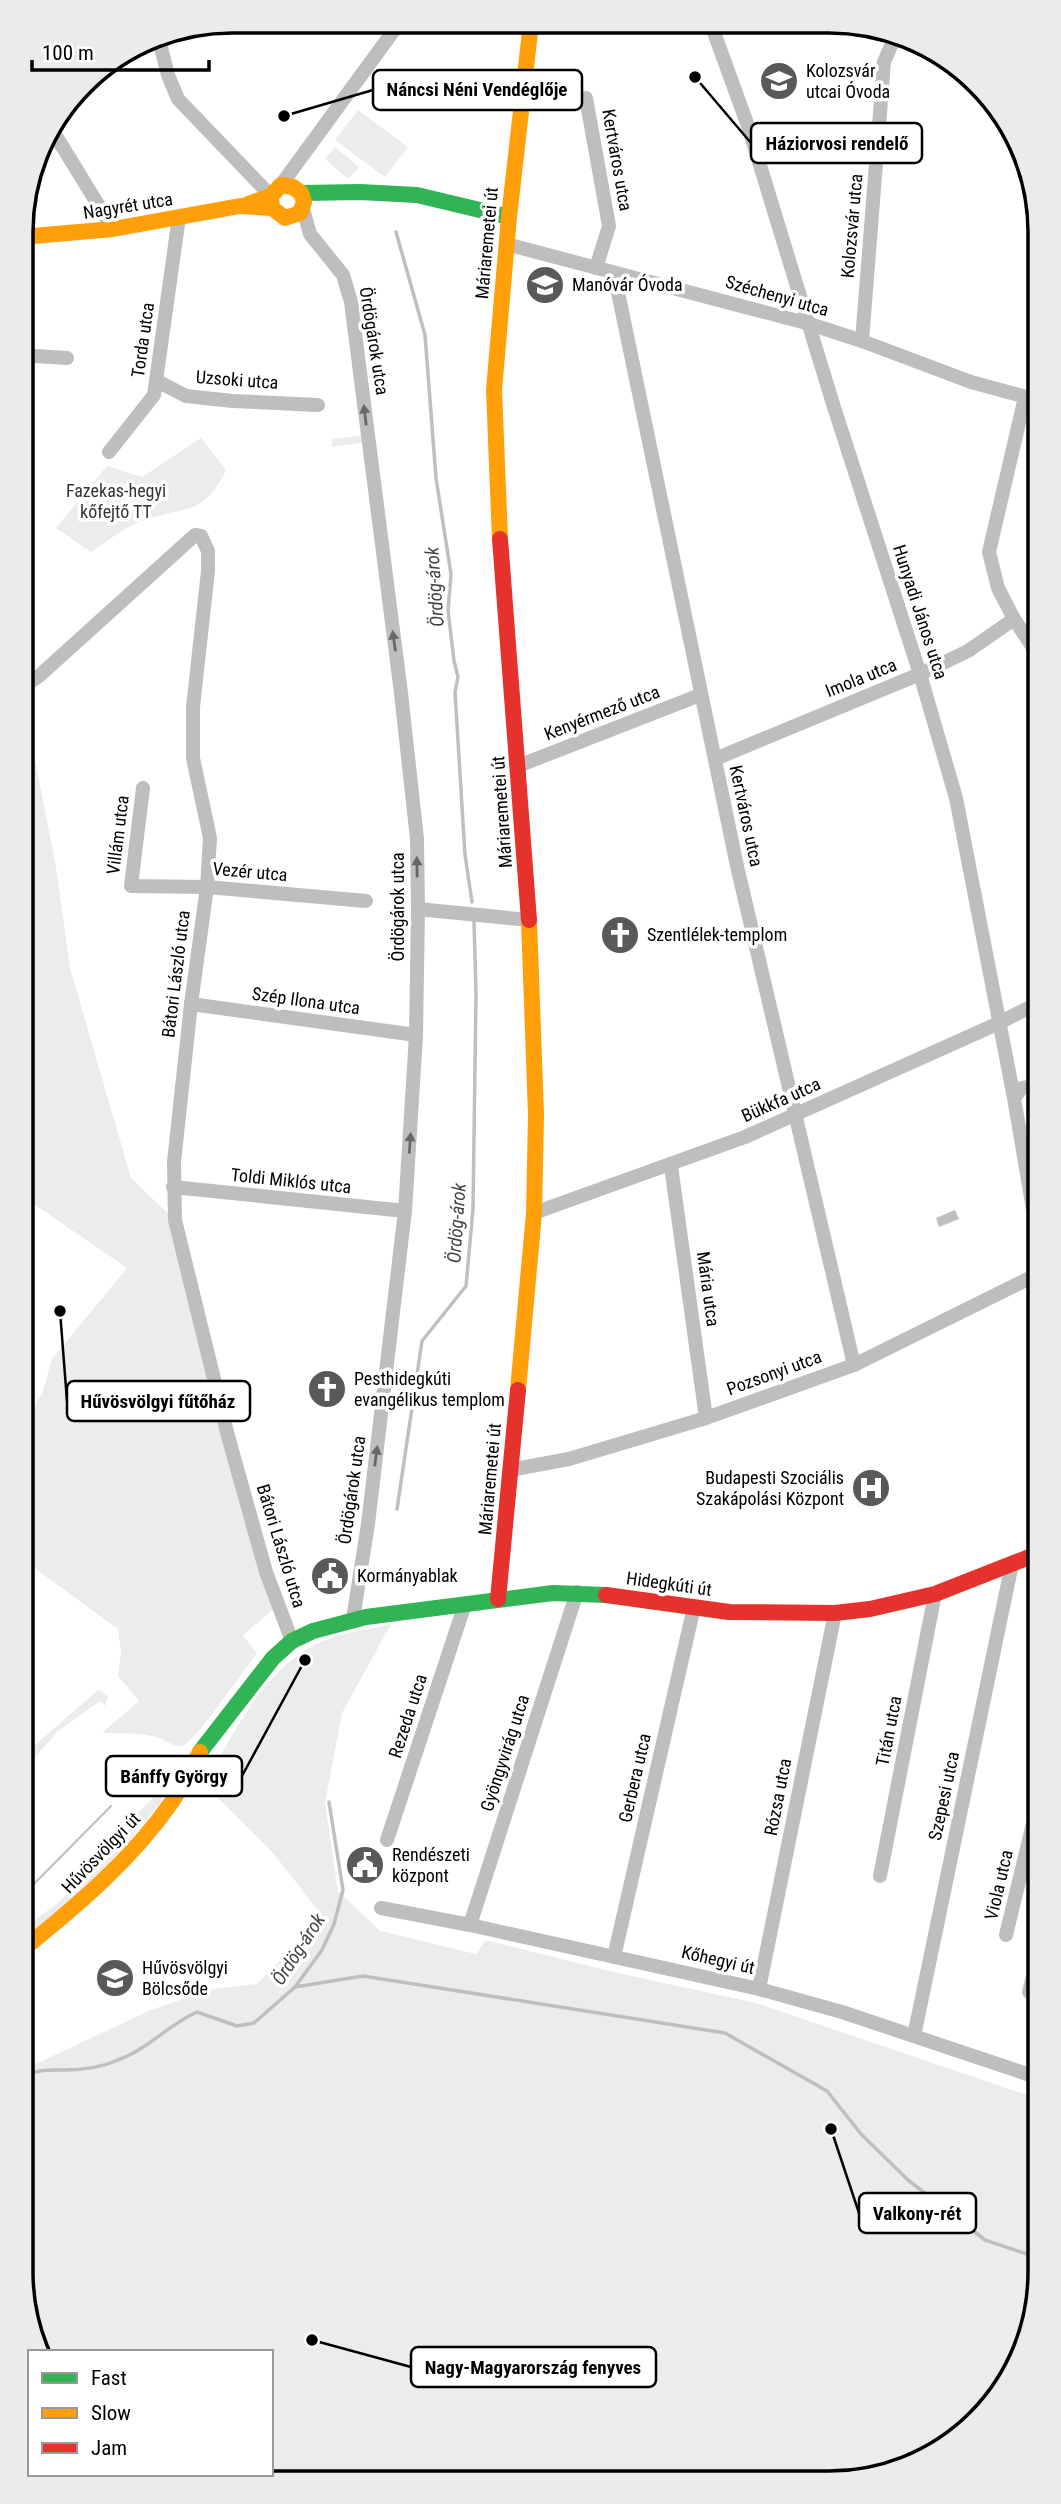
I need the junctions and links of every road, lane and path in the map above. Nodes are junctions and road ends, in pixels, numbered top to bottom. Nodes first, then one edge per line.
1 (530, 33) edge
2 (714, 33) edge
3 (393, 34) edge
4 (892, 44) edge
5 (160, 47) edge
6 (586, 98) dead end
7 (57, 138) edge
8 (280, 192) junction
9 (178, 217) junction
10 (509, 217) junction
11 (113, 229) junction
12 (34, 236) edge
13 (506, 244) junction
14 (596, 268) junction
15 (614, 273) junction
16 (810, 324) junction
17 (862, 341) junction
18 (34, 356) edge
19 (67, 358) dead end
20 (157, 381) junction
21 (1028, 398) edge
22 (1028, 402) edge
23 (318, 404) dead end
24 (109, 452) dead end
25 (1014, 619) junction
26 (1028, 640) edge
27 (920, 674) junction
28 (34, 680) edge
29 (700, 695) junction
30 (715, 759) junction
31 (519, 766) junction
32 (143, 788) dead end
33 (131, 886) joint
34 (206, 887) junction
35 (366, 901) dead end
36 (418, 909) junction
37 (529, 920) junction
38 (191, 1004) junction
39 (1028, 1008) edge
40 (999, 1023) junction
41 (416, 1035) junction
42 (1028, 1087) edge
43 (1014, 1098) junction
44 (795, 1116) junction
45 (671, 1166) junction
46 (1028, 1177) edge
47 (173, 1188) junction
48 (405, 1211) junction
49 (534, 1213) junction
50 (1027, 1279) edge
51 (854, 1365) junction
52 (706, 1418) junction
53 (510, 1470) junction
54 (1027, 1558) edge
55 (1012, 1564) junction
56 (577, 1592) junction
57 (935, 1594) junction
58 (498, 1599) junction
59 (465, 1604) junction
60 (694, 1607) junction
61 (835, 1613) junction
62 (353, 1619) junction
63 (292, 1641) junction
64 (387, 1840) dead end
65 (1027, 1847) edge
66 (880, 1876) dead end
67 (380, 1908) dead end
68 (470, 1925) junction
69 (1006, 1935) dead end
70 (33, 1941) edge
71 (614, 1957) junction
72 (759, 1989) junction
73 (914, 2036) junction
74 (1027, 2074) edge

1 - 10 street, Máriaremetei út
2 - 16 street, Hunyadi János utca
3 - 8 street
4 - 17 street, Kolozsvár utca
5 - 8 street, Ördögárok utca
6 - 14 street, Kertváros utca
7 - 11 street
8 - 9 street, Nagyrét utca
8 - 10 street, Nagyrét utca
36 -> 8 street, Ördögárok utca
9 - 11 street, Nagyrét utca
9 - 20 street, Torda utca
10 - 13 street, Máriaremetei út
11 - 12 street, Nagyrét utca
13 - 14 street, Széchenyi utca
13 - 31 street, Máriaremetei út
14 - 15 street, Széchenyi utca
15 - 16 street, Széchenyi utca
15 - 29 street, Kertváros utca
16 - 17 street, Széchenyi utca
16 - 27 street, Hunyadi János utca
17 - 21 street, Széchenyi utca
18 - 19 street
20 - 23 street, Uzsoki utca
20 - 24 street, Torda utca
22 - 25 street
25 - 26 street
25 - 27 street, Imola utca
27 - 30 street, Imola utca
27 - 40 street, Hunyadi János utca
28 - 34 street, Bátori László utca
29 - 30 street, Kertváros utca
29 - 31 street, Kenyérmező utca
30 - 44 street, Kertváros utca
31 - 37 street, Máriaremetei út
32 - 33 street, Villám utca
33 - 34 street, Vezér utca
34 - 35 street, Vezér utca
34 - 38 street, Bátori László utca
36 - 37 street
36 - 41 street, Ördögárok utca
37 - 49 street, Máriaremetei út
38 - 41 street, Szép Ilona utca
38 - 47 street, Bátori László utca
39 - 40 street, Bükkfa utca
40 - 43 street, Hunyadi János utca
40 - 44 street, Bükkfa utca
48 -> 41 street, Ördögárok utca
42 - 43 street
43 - 46 street, Hunyadi János utca
44 - 45 street, Bükkfa utca
44 - 51 street, Kertváros utca
45 - 49 street, Bükkfa utca
45 - 52 street, Mária utca
47 - 48 street, Toldi Miklós utca
47 - 63 street, Bátori László utca
62 -> 48 street, Ördögárok utca
49 - 53 street, Máriaremetei út
50 - 51 street, Pozsonyi utca
51 - 52 street, Pozsonyi utca
52 - 53 street, Pozsonyi utca
53 - 58 street, Máriaremetei út
54 - 55 street, Hidegkúti út
55 - 57 street, Hidegkúti út
55 - 73 street, Szepesi utca
56 - 58 street, Hidegkúti út
56 - 60 street, Hidegkúti út
56 - 68 street, Gyöngyvirág utca
57 - 61 street, Hidegkúti út
57 - 66 street, Titán utca
58 - 59 street, Hidegkúti út
59 - 62 street, Hidegkúti út
59 - 64 street, Rezeda utca
60 - 61 street, Hidegkúti út
60 - 71 street, Gerbera utca
61 - 72 street, Rózsa utca
62 - 63 street, Hidegkúti út
63 - 70 street, Hűvösvölgyi út
65 - 69 street, Viola utca
67 - 68 street, Kőhegyi út
68 - 71 street, Kőhegyi út
71 - 72 street, Kőhegyi út
72 - 73 street, Kőhegyi út
73 - 74 street, Kőhegyi út

